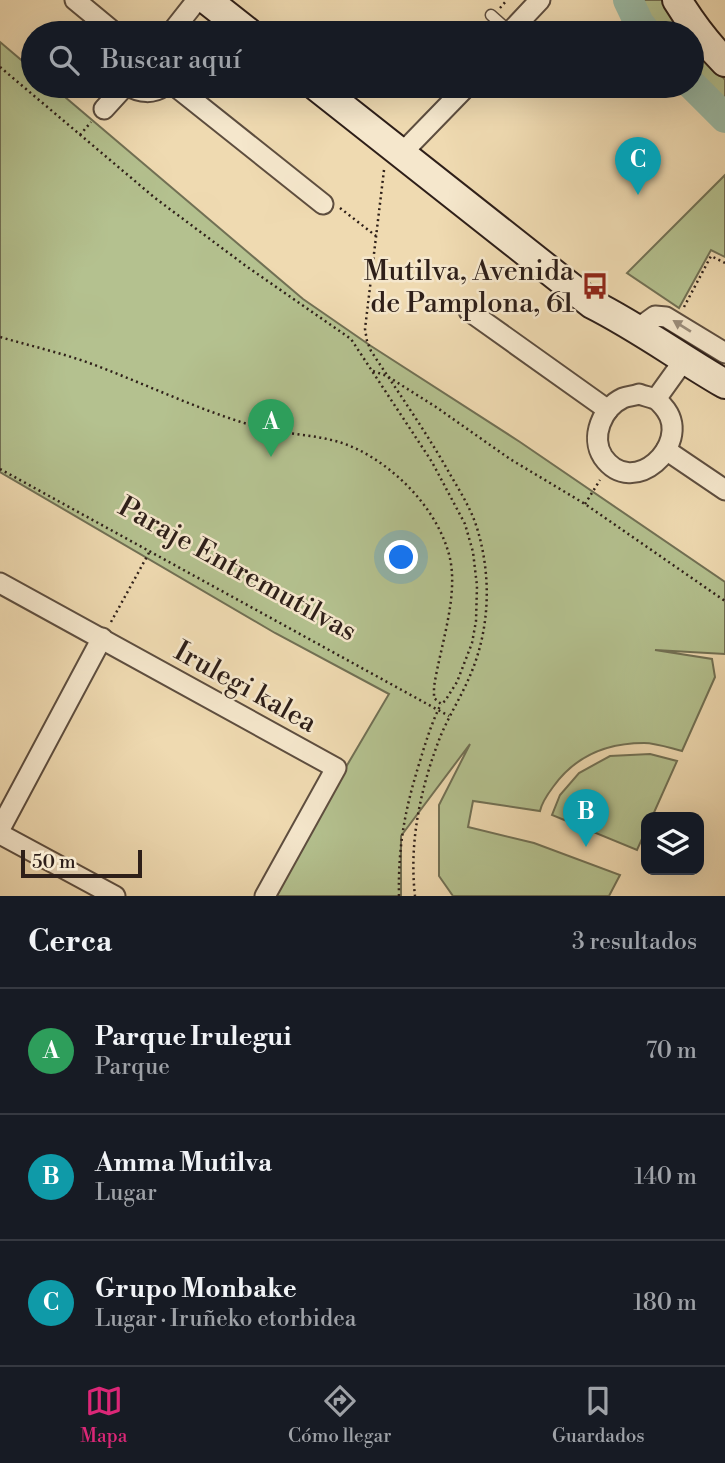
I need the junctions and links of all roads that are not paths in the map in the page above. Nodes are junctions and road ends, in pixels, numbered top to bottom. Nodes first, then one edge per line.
1 (75, 0) edge
2 (197, 0) edge
3 (207, 0) edge
4 (540, 0) edge
5 (491, 15) dead end
6 (100, 21) edge
7 (180, 21) edge
8 (234, 21) edge
9 (497, 21) edge
10 (520, 21) edge
11 (704, 34) edge
12 (725, 62) edge
13 (115, 98) edge
14 (190, 98) edge
15 (328, 98) edge
16 (455, 98) edge
17 (104, 109) dead end
18 (393, 162) junction
19 (323, 204) road end
20 (469, 311) dead end
21 (637, 329) junction
22 (725, 353) edge
23 (684, 360) junction
24 (725, 384) edge
25 (656, 399) junction
26 (608, 410) junction
27 (666, 450) junction
28 (725, 490) edge
29 (0, 583) edge
30 (102, 639) junction
31 (0, 831) edge
32 (115, 896) edge
33 (265, 896) edge

1 - 6 street
2 - 7 street
3 - 8 street
4 - 10 street
5 - 9 lane
11 - 12 street
13 - 17 street
14 - 19 street
15 - 18 street
16 - 18 street
18 - 21 street
20 - 26 street
22 -> 21 street
21 - 23 street
23 - 24 street
23 - 25 street
25 - 26 street
25 - 27 street
26 - 27 street
27 - 28 street
29 - 30 street, Irulegi kalea
30 - 31 street
30 - 33 street, Irulegi kalea
31 - 32 street

